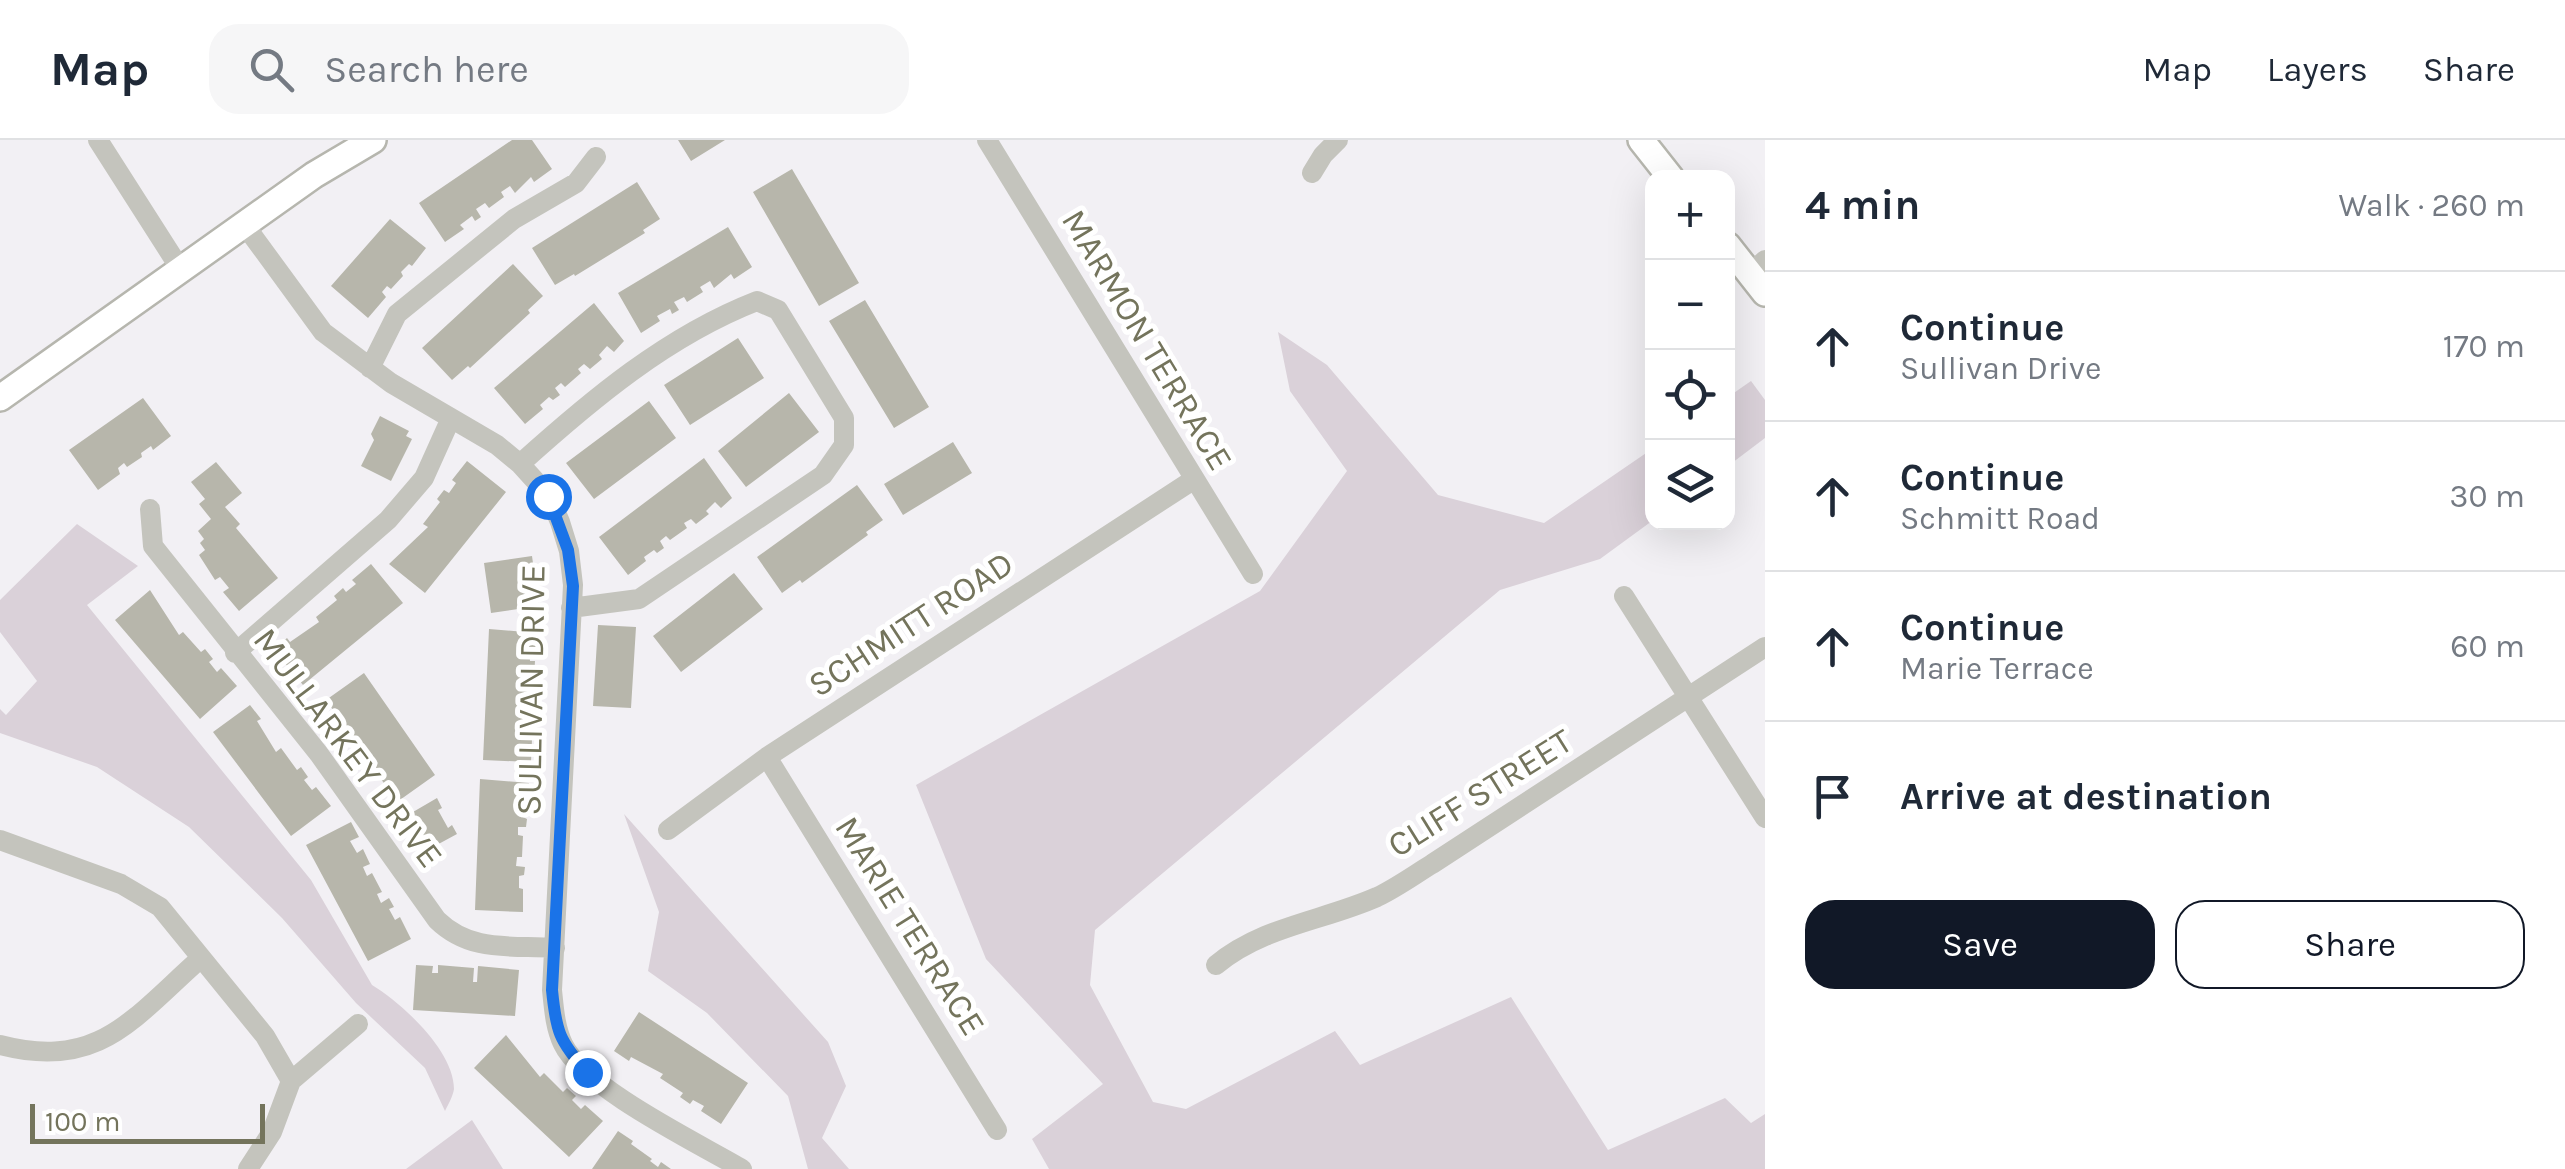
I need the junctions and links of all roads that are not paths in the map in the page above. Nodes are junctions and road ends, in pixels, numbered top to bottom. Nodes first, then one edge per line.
1 (98, 140) edge
2 (374, 140) edge
3 (987, 140) edge
4 (1338, 140) edge
5 (1641, 140) edge
6 (596, 156) dead end
7 (1665, 170) edge
8 (1312, 173) dead end
9 (244, 224) junction
10 (1735, 253) edge
11 (181, 270) junction
12 (1760, 276) edge
13 (370, 368) junction
14 (0, 398) edge
15 (451, 418) junction
16 (520, 464) junction
17 (1194, 480) junction
18 (150, 509) dead end
19 (1253, 574) dead end
20 (1624, 596) dead end
21 (572, 608) junction
22 (1765, 647) edge
23 (235, 653) junction
24 (1688, 696) junction
25 (768, 757) junction
26 (1765, 818) edge
27 (668, 830) dead end
28 (0, 840) edge
29 (554, 948) junction
30 (200, 958) junction
31 (1216, 965) dead end
32 (358, 1024) dead end
33 (0, 1045) edge
34 (291, 1081) junction
35 (996, 1130) dead end
36 (248, 1169) edge
37 (742, 1169) edge

1 - 11 street
2 - 9 main road
3 - 17 street, MARMON TERRACE
4 - 8 street
5 - 7 main road
6 - 13 street
9 - 11 main road
9 - 13 street, SULLIVAN DRIVE
10 - 12 main road
11 - 14 main road
13 - 15 street, SULLIVAN DRIVE
15 - 16 street, SULLIVAN DRIVE
15 - 23 street
16 - 21 street, SULLIVAN DRIVE
16 - 21 street
17 - 19 street, MARMON TERRACE
17 - 25 street, SCHMITT ROAD
18 - 23 street, MULLARKEY DRIVE
20 - 24 street
21 - 29 street, SULLIVAN DRIVE
22 - 24 street, CLIFF STREET
23 - 29 street, MULLARKEY DRIVE
24 - 26 street
24 - 31 street, CLIFF STREET
25 - 27 street, SCHMITT ROAD
25 - 35 street, MARIE TERRACE
28 - 30 street
29 - 37 street
30 - 33 street
30 - 34 street
32 - 34 street
34 - 36 street

